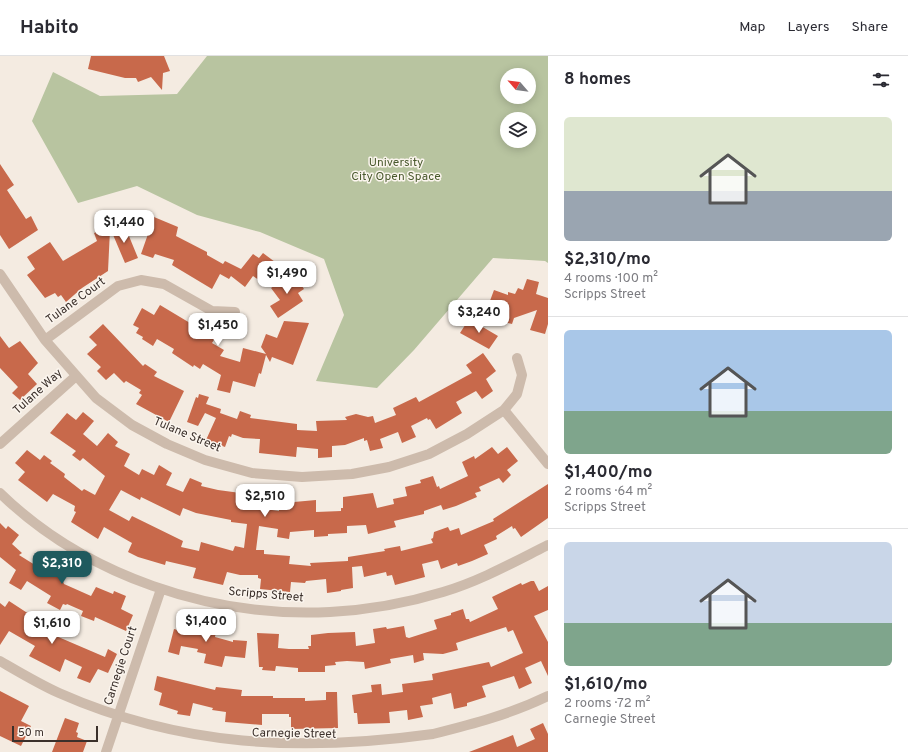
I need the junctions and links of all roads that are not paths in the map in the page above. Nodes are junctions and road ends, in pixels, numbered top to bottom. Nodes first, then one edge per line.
1 (0, 274) edge
2 (235, 312) dead end
3 (45, 340) junction
4 (517, 358) dead end
5 (76, 376) junction
6 (504, 410) junction
7 (0, 444) edge
8 (548, 464) edge
9 (0, 492) edge
10 (548, 545) edge
11 (161, 588) junction
12 (0, 662) edge
13 (548, 696) edge
14 (118, 717) junction
15 (330, 750) edge
16 (106, 752) edge

1 - 3 street, Tulane Street
2 - 3 street, Tulane Court
3 - 5 street, Tulane Street
4 - 6 street, Tulane Street
5 - 6 street, Tulane Street
5 - 7 street, Tulane Way
6 - 8 street
9 - 11 street, Scripps Street
10 - 11 street, Scripps Street
11 - 14 street, Carnegie Court
12 - 14 street, Carnegie Street
13 - 15 street, Carnegie Street
14 - 15 street, Carnegie Street
14 - 16 street, Carnegie Court

